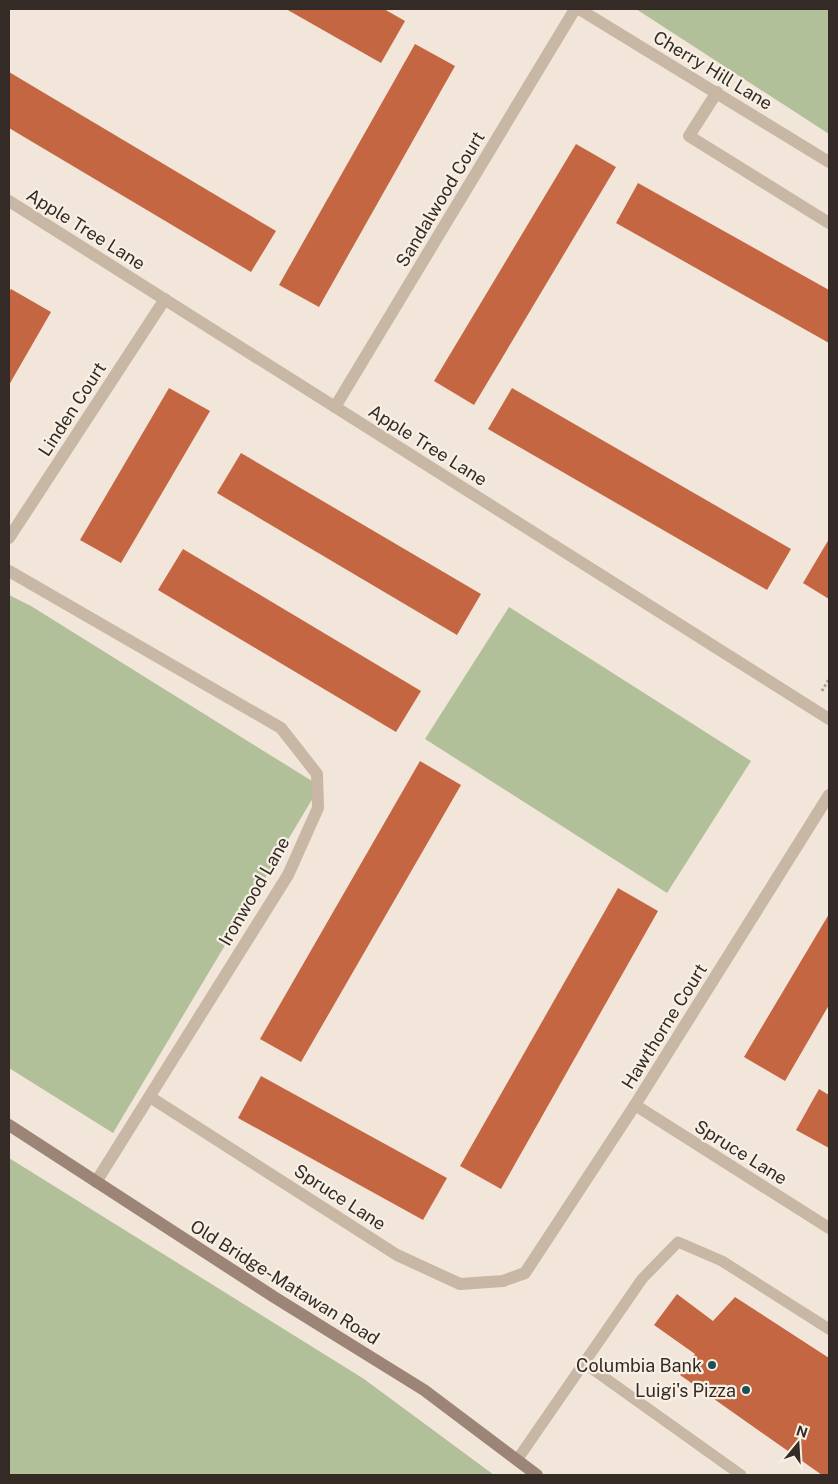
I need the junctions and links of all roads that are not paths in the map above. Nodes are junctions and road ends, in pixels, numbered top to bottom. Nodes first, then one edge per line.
1 (575, 9) edge
2 (579, 9) edge
3 (717, 92) junction
4 (829, 162) edge
5 (9, 200) edge
6 (829, 223) edge
7 (164, 299) junction
8 (335, 407) junction
9 (9, 538) edge
10 (9, 571) edge
11 (829, 719) edge
12 (829, 795) edge
13 (150, 1096) junction
14 (635, 1105) junction
15 (9, 1125) edge
16 (96, 1182) junction
17 (829, 1228) edge
18 (525, 1273) joint
19 (829, 1329) edge
20 (584, 1363) junction
21 (517, 1460) junction
22 (537, 1475) edge
23 (741, 1475) edge

1 - 8 street, Sandalwood Court
2 - 3 street, Cherry Hill Lane
3 - 4 street, Cherry Hill Lane
3 - 6 street
5 - 7 street, Apple Tree Lane
7 - 8 street, Apple Tree Lane
7 - 9 street, Linden Court
8 - 11 street, Apple Tree Lane
10 - 13 street, Ironwood Lane
12 - 14 street, Hawthorne Court
13 - 16 street, Ironwood Lane
13 - 18 street, Spruce Lane
14 - 17 street, Spruce Lane
14 - 18 street, Hawthorne Court
15 - 16 main road, Old Bridge-Matawan Road
16 - 21 main road, Old Bridge-Matawan Road
19 - 20 lane
20 - 21 lane
20 - 23 lane
21 - 22 main road, Old Bridge-Matawan Road

